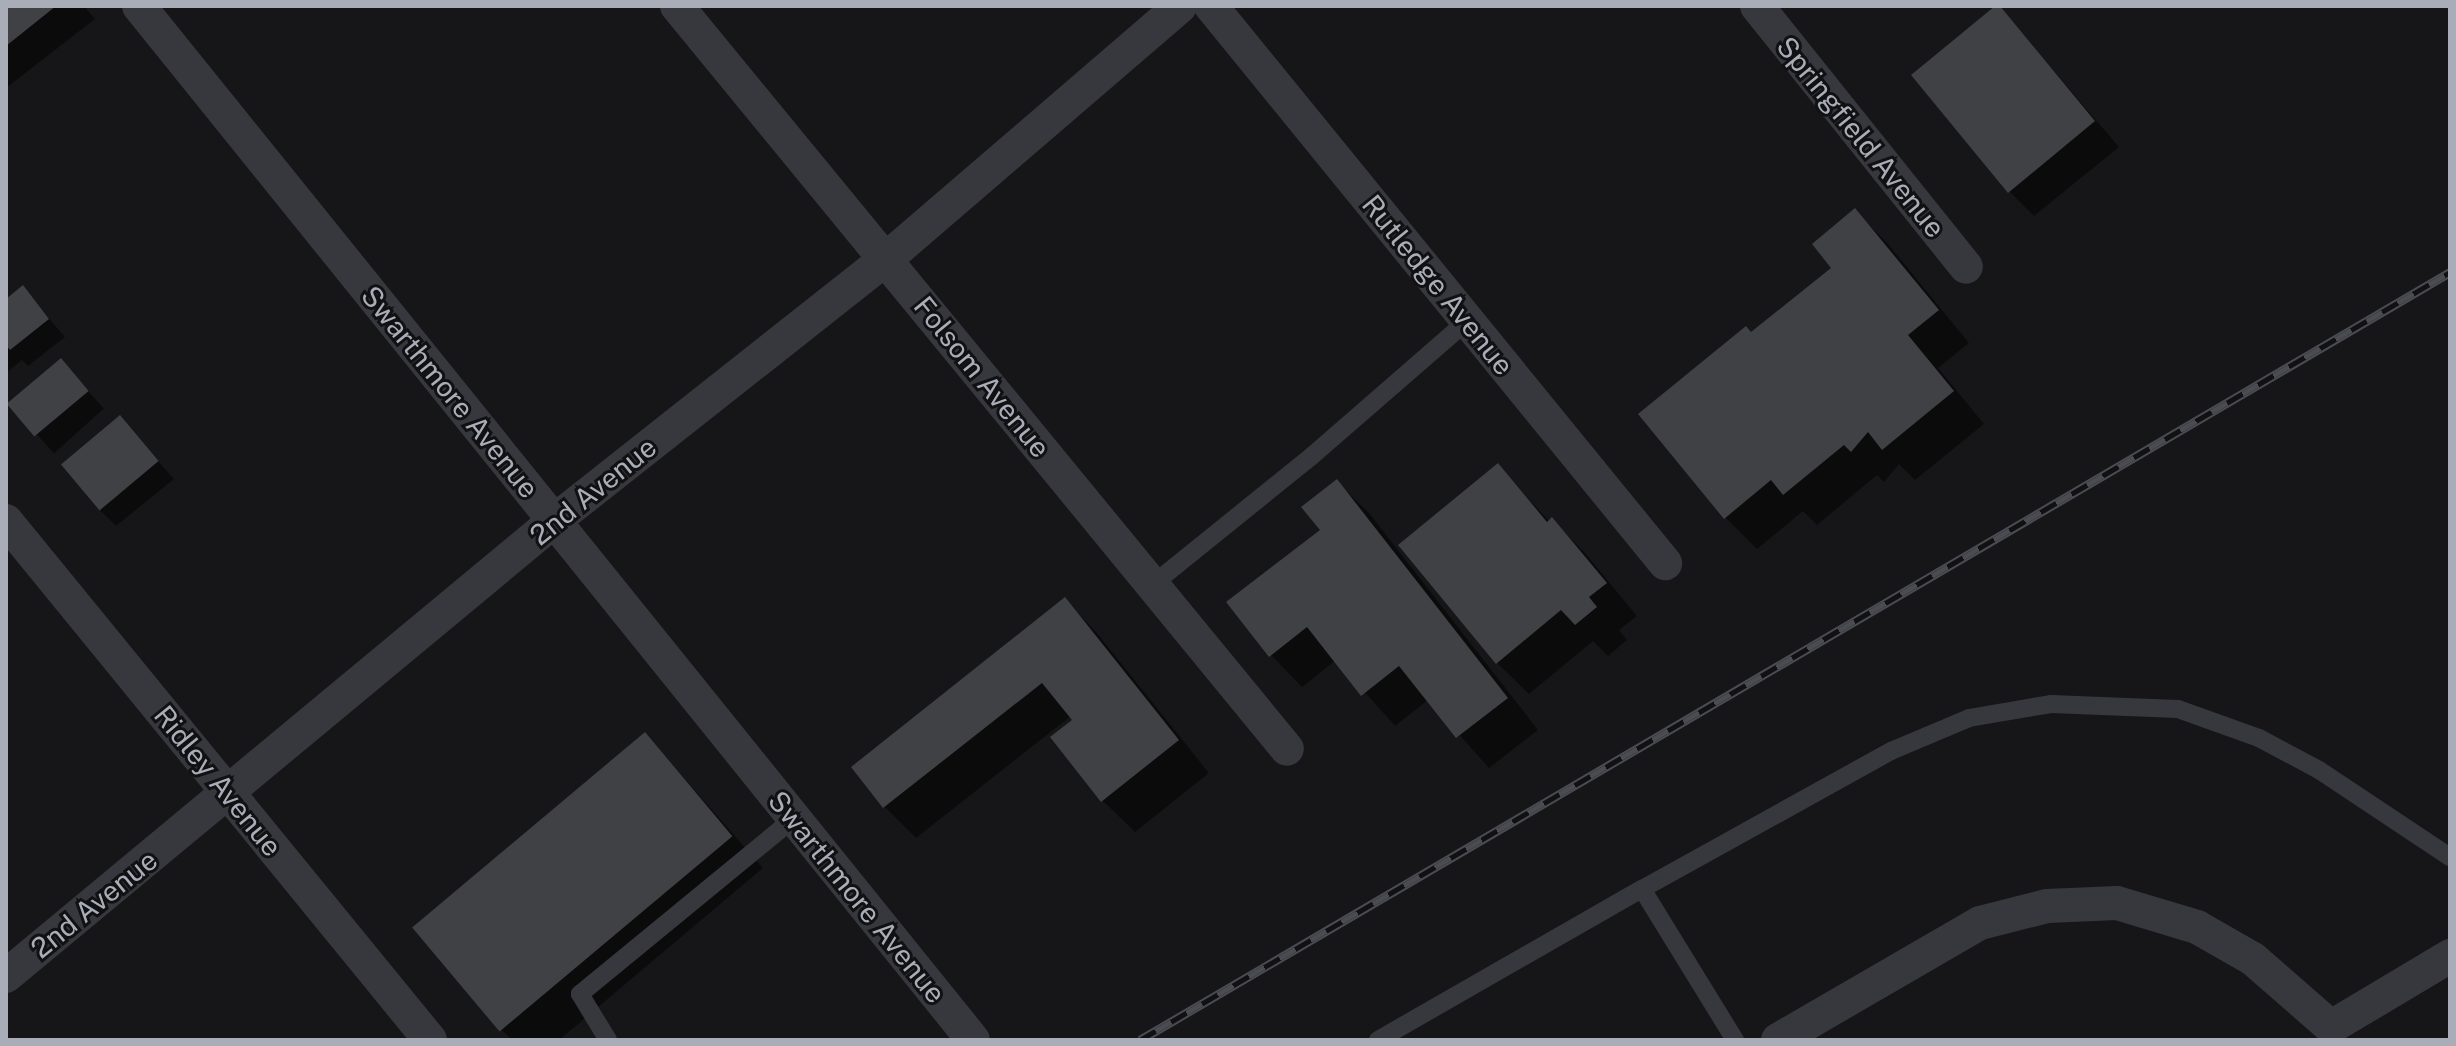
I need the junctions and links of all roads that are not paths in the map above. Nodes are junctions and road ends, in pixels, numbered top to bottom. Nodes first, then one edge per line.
1 (139, 6) edge
2 (677, 6) edge
3 (1180, 6) edge
4 (1211, 6) edge
5 (1757, 6) edge
6 (885, 260) junction
7 (1966, 267) dead end
8 (1467, 321) junction
9 (6, 521) edge
10 (554, 521) junction
11 (1665, 563) dead end
12 (1152, 585) junction
13 (1287, 749) dead end
14 (228, 794) junction
15 (794, 818) junction
16 (2450, 857) edge
17 (1642, 889) junction
18 (2450, 956) edge
19 (6, 976) edge
20 (2333, 1033) edge
21 (430, 1040) edge
22 (608, 1040) edge
23 (973, 1040) edge
24 (1378, 1040) edge
25 (1735, 1040) edge
26 (1778, 1040) edge

1 - 10 street, Swarthmore Avenue
2 - 6 street, Folsom Avenue
3 - 6 street, 2nd Avenue
4 - 8 street, Rutledge Avenue
5 - 7 street, Springfield Avenue
6 - 10 street, 2nd Avenue
6 - 12 street, Folsom Avenue
8 - 11 street, Rutledge Avenue
8 - 12 lane
9 - 14 street, Ridley Avenue
10 - 14 street, 2nd Avenue
10 - 15 street, Swarthmore Avenue
12 - 13 street, Folsom Avenue
14 - 19 street, 2nd Avenue
14 - 21 street, Ridley Avenue
15 - 22 lane
15 - 23 street, Swarthmore Avenue
16 - 17 lane
17 - 24 lane
17 - 25 lane
18 - 20 street
20 - 26 street

